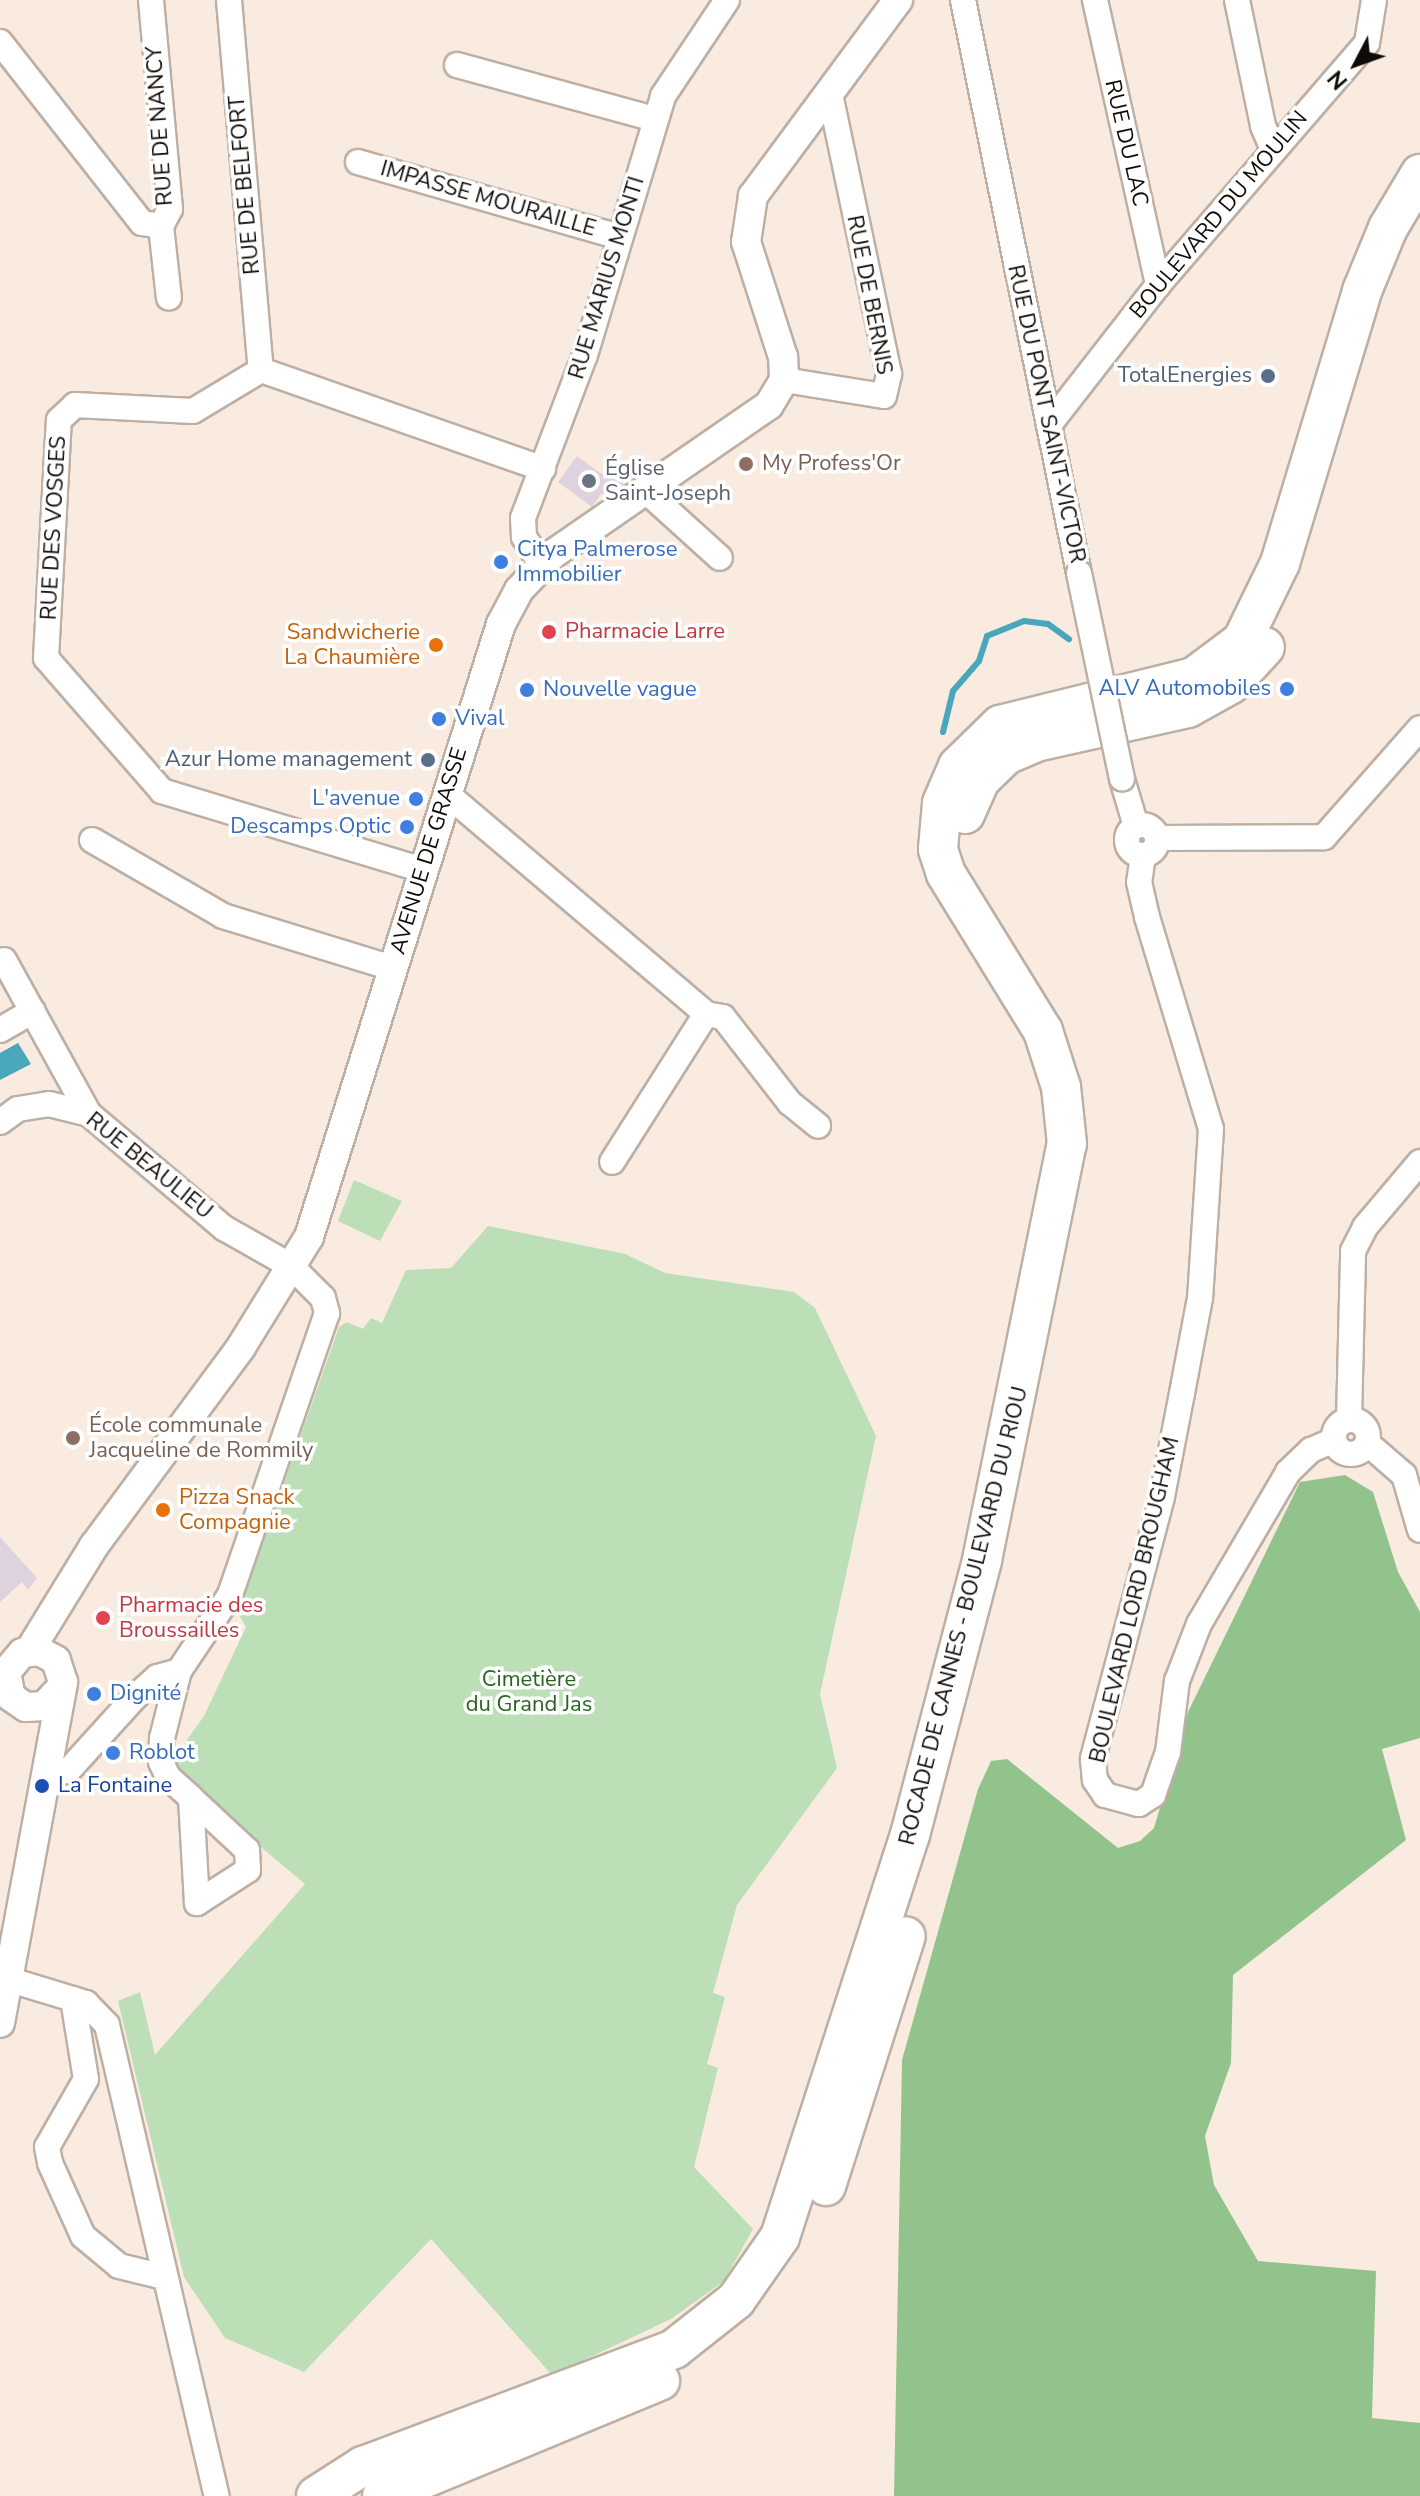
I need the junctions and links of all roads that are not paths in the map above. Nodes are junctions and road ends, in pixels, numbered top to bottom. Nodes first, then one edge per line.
1 (151, 0) edge
2 (229, 0) edge
3 (727, 0) edge
4 (898, 0) edge
5 (963, 0) edge
6 (1095, 0) edge
7 (1237, 0) edge
8 (1374, 0) edge
9 (0, 42) edge
10 (457, 65) dead end
11 (830, 94) junction
12 (655, 119) junction
13 (1273, 149) junction
14 (358, 162) dead end
15 (1420, 174) edge
16 (1420, 214) edge
17 (161, 226) junction
18 (619, 237) junction
19 (1158, 285) junction
20 (169, 298) dead end
21 (261, 370) junction
22 (784, 380) junction
23 (1049, 425) junction
24 (543, 469) junction
25 (647, 492) junction
26 (720, 558) dead end
27 (541, 564) junction
28 (1420, 728) edge
29 (447, 794) junction
30 (92, 840) dead end
31 (1145, 840) junction
32 (423, 870) junction
33 (4, 960) dead end
34 (392, 968) junction
35 (33, 1011) junction
36 (706, 1014) junction
37 (0, 1030) edge
38 (89, 1114) junction
39 (0, 1122) edge
40 (818, 1126) dead end
41 (612, 1162) dead end
42 (1420, 1162) edge
43 (291, 1266) junction
44 (1349, 1420) junction
45 (1334, 1440) junction
46 (1367, 1443) junction
47 (1420, 1530) edge
48 (74, 1580) junction
49 (30, 1650) junction
50 (179, 1671) junction
51 (61, 1678) junction
52 (12, 1698) edge
53 (48, 1763) junction
54 (191, 1798) dead end
55 (7, 1979) junction
56 (73, 1999) junction
57 (0, 2023) edge
58 (164, 2277) junction
59 (217, 2496) edge
60 (316, 2496) edge
61 (382, 2496) edge

1 - 17 street, RUE DE NANCY
2 - 21 street, RUE DE BELFORT
3 - 12 street, RUE MARIUS MONTI
4 - 11 street
5 - 23 street, RUE DU PONT SAINT-VICTOR
6 - 19 street, RUE DU LAC
7 - 13 street
8 - 13 street, BOULEVARD DU MOULIN
9 - 17 street
10 - 12 street
11 - 22 street
11 - 22 street, RUE DE BERNIS
12 - 18 street, RUE MARIUS MONTI
13 - 19 street, BOULEVARD DU MOULIN
14 - 18 street, IMPASSE MOURAILLE
15 - 60 highway, ROCADE DE CANNES - BOULEVARD DU RIOU
16 - 61 highway, ROCADE DE CANNES - BOULEVARD DU RIOU
17 - 20 street, RUE DE NANCY
18 - 24 street, RUE MARIUS MONTI
19 - 23 street, BOULEVARD DU MOULIN
21 - 24 street
21 - 32 street, RUE DES VOSGES
22 - 25 street, AVENUE DE GRASSE
23 - 31 street, RUE DU PONT SAINT-VICTOR, bridge
24 - 27 street, RUE MARIUS MONTI
25 - 26 street
25 - 27 street, AVENUE DE GRASSE
27 - 29 street, AVENUE DE GRASSE
28 - 31 street
29 - 32 street, AVENUE DE GRASSE
29 - 36 street
30 - 34 street
31 - 45 street, BOULEVARD LORD BROUGHAM
32 - 34 street, AVENUE DE GRASSE
33 - 35 street
34 - 43 street, AVENUE DE GRASSE
35 - 37 street
35 - 38 street
36 - 40 street
36 - 41 street
38 - 39 street, RUE BEAULIEU
38 - 43 street, RUE BEAULIEU
42 - 44 street
43 - 48 street, AVENUE DE GRASSE
43 - 50 street, RUE BEAULIEU
44 - 45 street, BOULEVARD LORD BROUGHAM
44 - 46 street
45 - 46 street
46 - 47 street
48 - 49 street
48 - 51 street, AVENUE DE GRASSE
49 - 51 street
49 - 52 street
50 - 53 street
50 - 54 street
51 - 52 street
51 - 53 street, AVENUE DE GRASSE
52 - 53 street, AVENUE DE GRASSE
53 - 55 street, AVENUE DE GRASSE
55 - 56 street
55 - 57 street, AVENUE DE GRASSE
56 - 58 street
56 - 58 street
58 - 59 street

